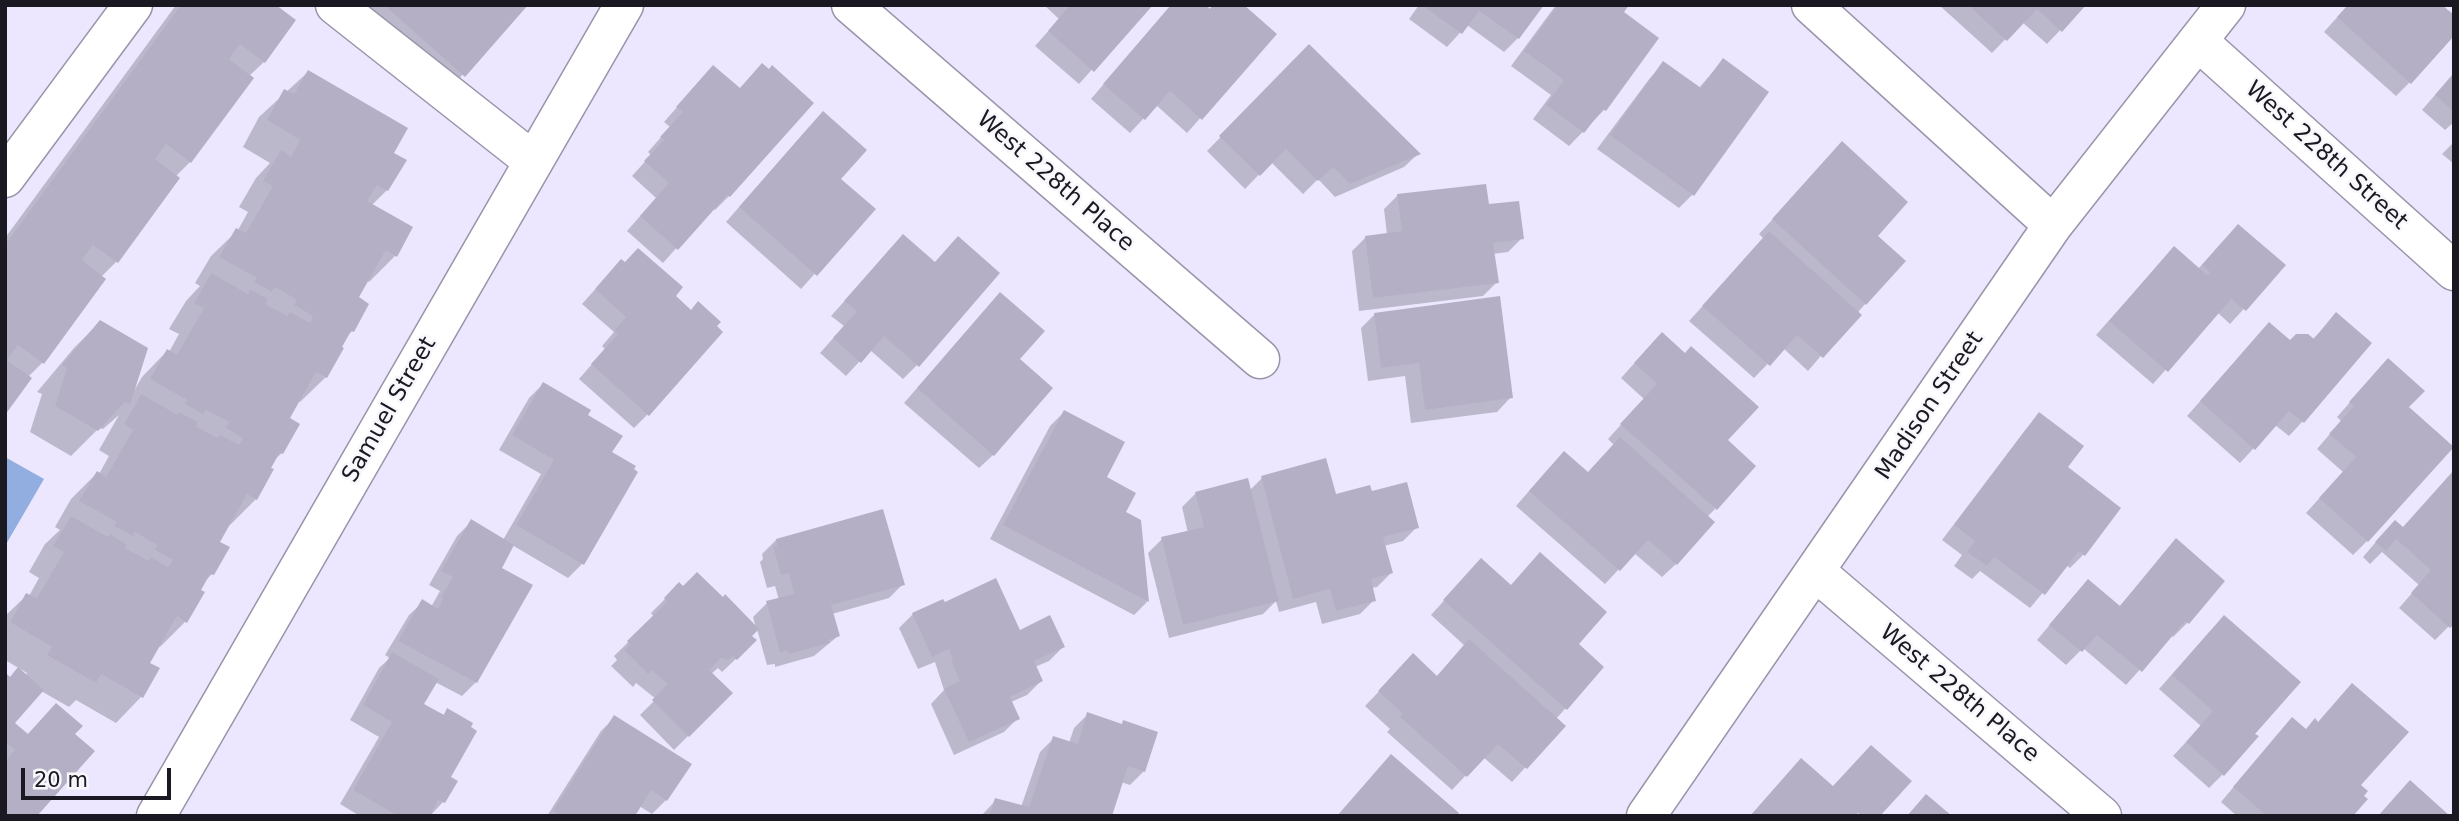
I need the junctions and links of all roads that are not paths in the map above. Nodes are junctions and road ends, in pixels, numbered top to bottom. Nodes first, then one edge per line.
1 (133, 5) edge
2 (335, 5) edge
3 (624, 5) edge
4 (851, 5) edge
5 (1811, 5) edge
6 (2226, 5) edge
7 (2199, 42) junction
8 (533, 162) junction
9 (5, 178) edge
10 (2053, 225) junction
11 (2454, 271) edge
12 (1260, 359) dead end
13 (1816, 572) junction
14 (156, 816) edge
15 (1646, 816) edge
16 (2102, 816) edge

1 - 9 street
2 - 8 street
3 - 8 street, Samuel Street
4 - 12 street, West 228th Place
5 - 10 street
6 - 7 street, Madison Street
7 - 10 street, Madison Street
7 - 11 street, West 228th Street
8 - 14 street, Samuel Street
10 - 13 street, Madison Street
13 - 15 street, Madison Street
13 - 16 street, West 228th Place

